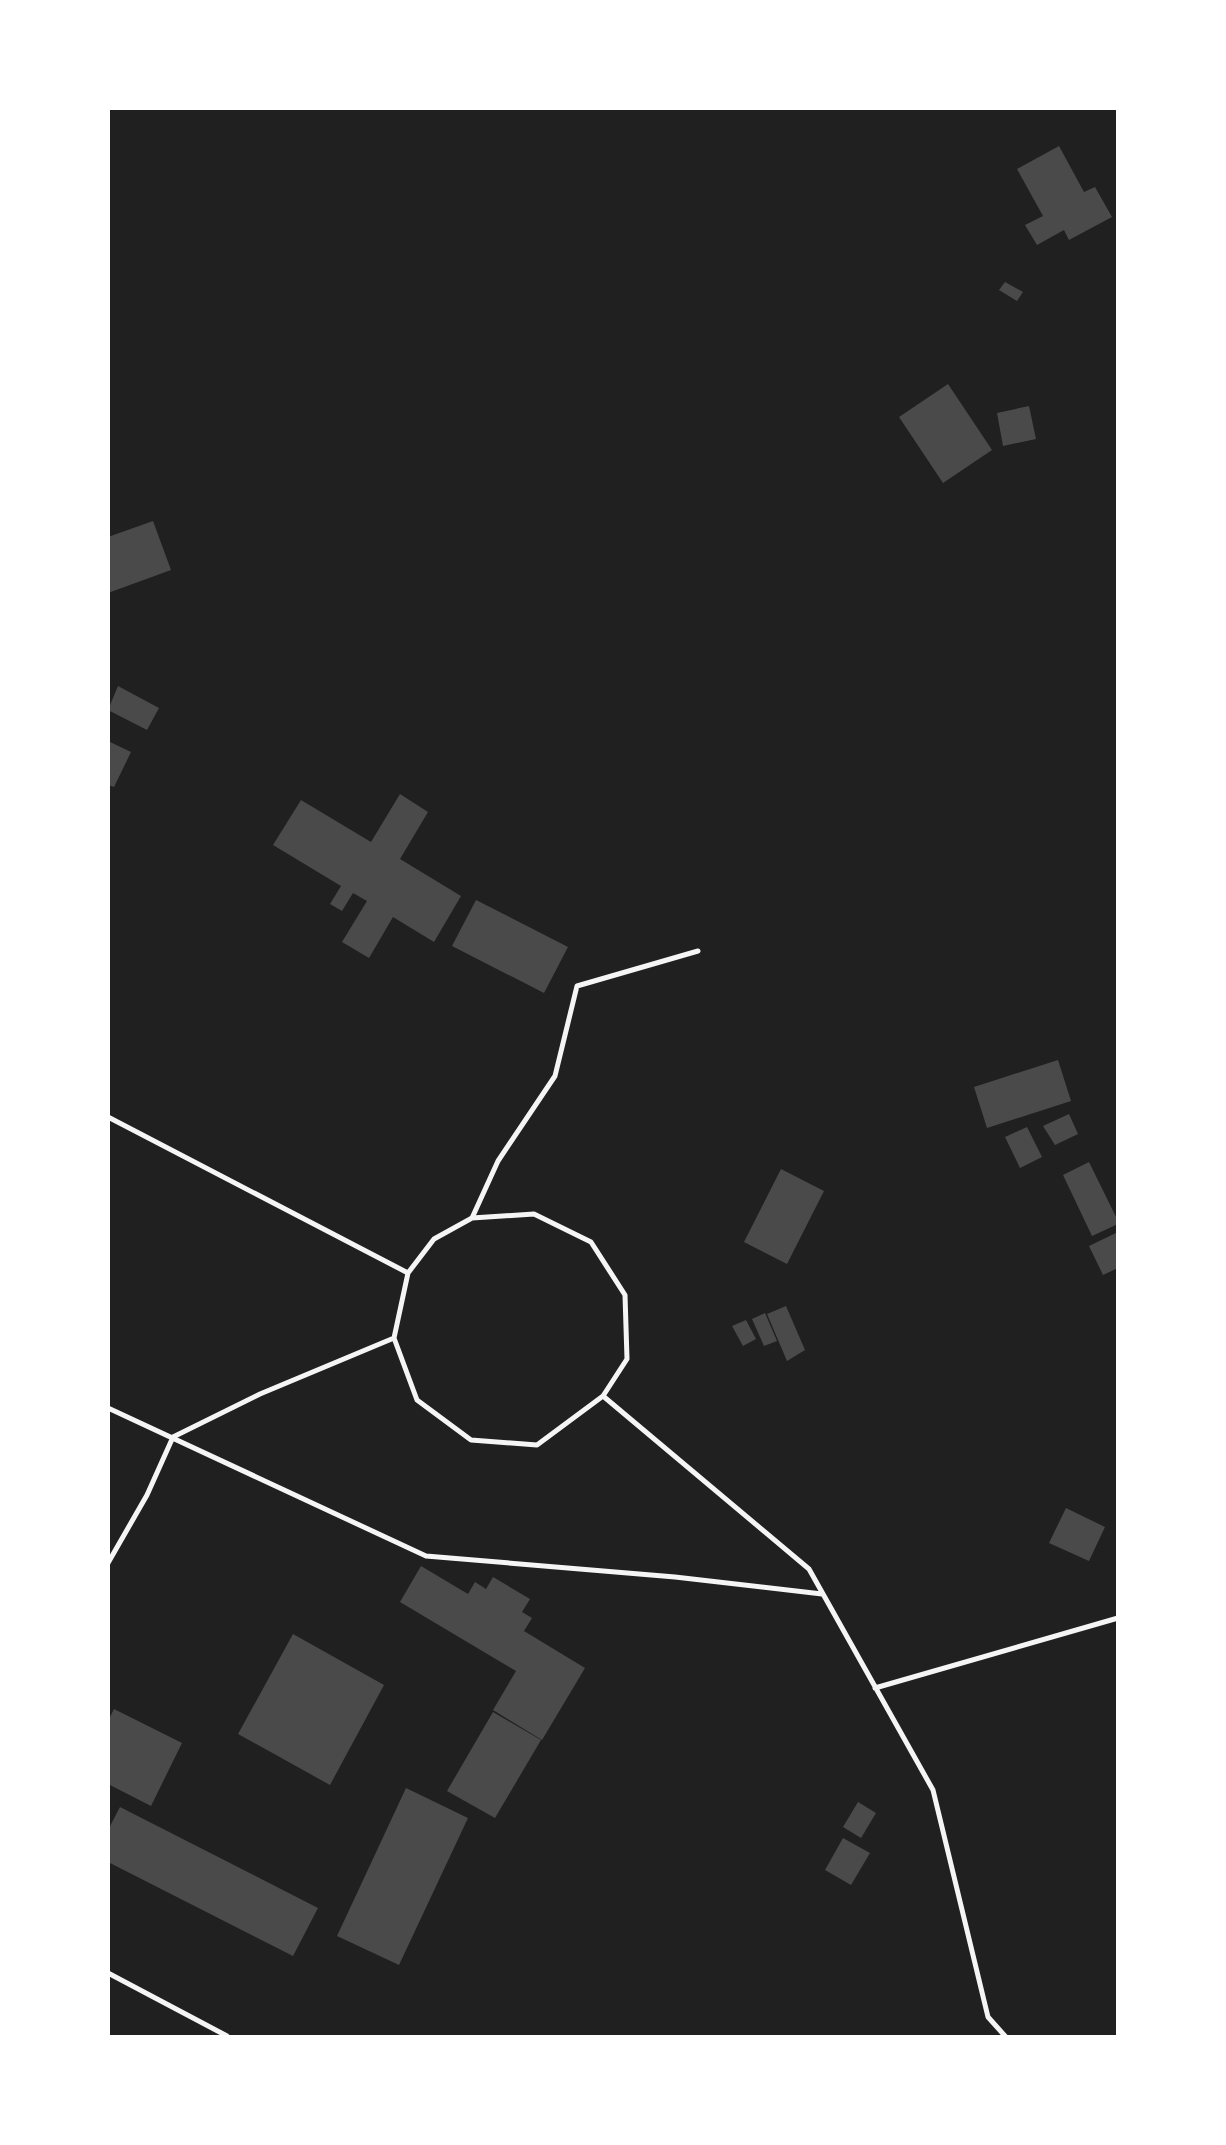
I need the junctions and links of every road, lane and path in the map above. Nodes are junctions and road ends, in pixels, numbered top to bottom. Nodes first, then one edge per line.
1 (698, 951) dead end
2 (108, 1117) edge
3 (472, 1218) junction
4 (408, 1273) junction
5 (394, 1338) junction
6 (603, 1396) junction
7 (108, 1408) edge
8 (173, 1437) junction
9 (108, 1563) edge
10 (822, 1594) junction
11 (1118, 1618) edge
12 (875, 1688) junction
13 (108, 1973) edge
14 (227, 2036) edge
15 (1005, 2036) edge

1 - 3 lane
2 - 4 lane
3 - 4 lane
3 - 6 lane
4 - 5 lane
5 - 6 lane
5 - 8 lane
6 - 10 lane
7 - 8 lane
8 - 9 lane
8 - 10 lane
10 - 12 lane
11 - 12 lane
12 - 15 lane
13 - 14 lane

